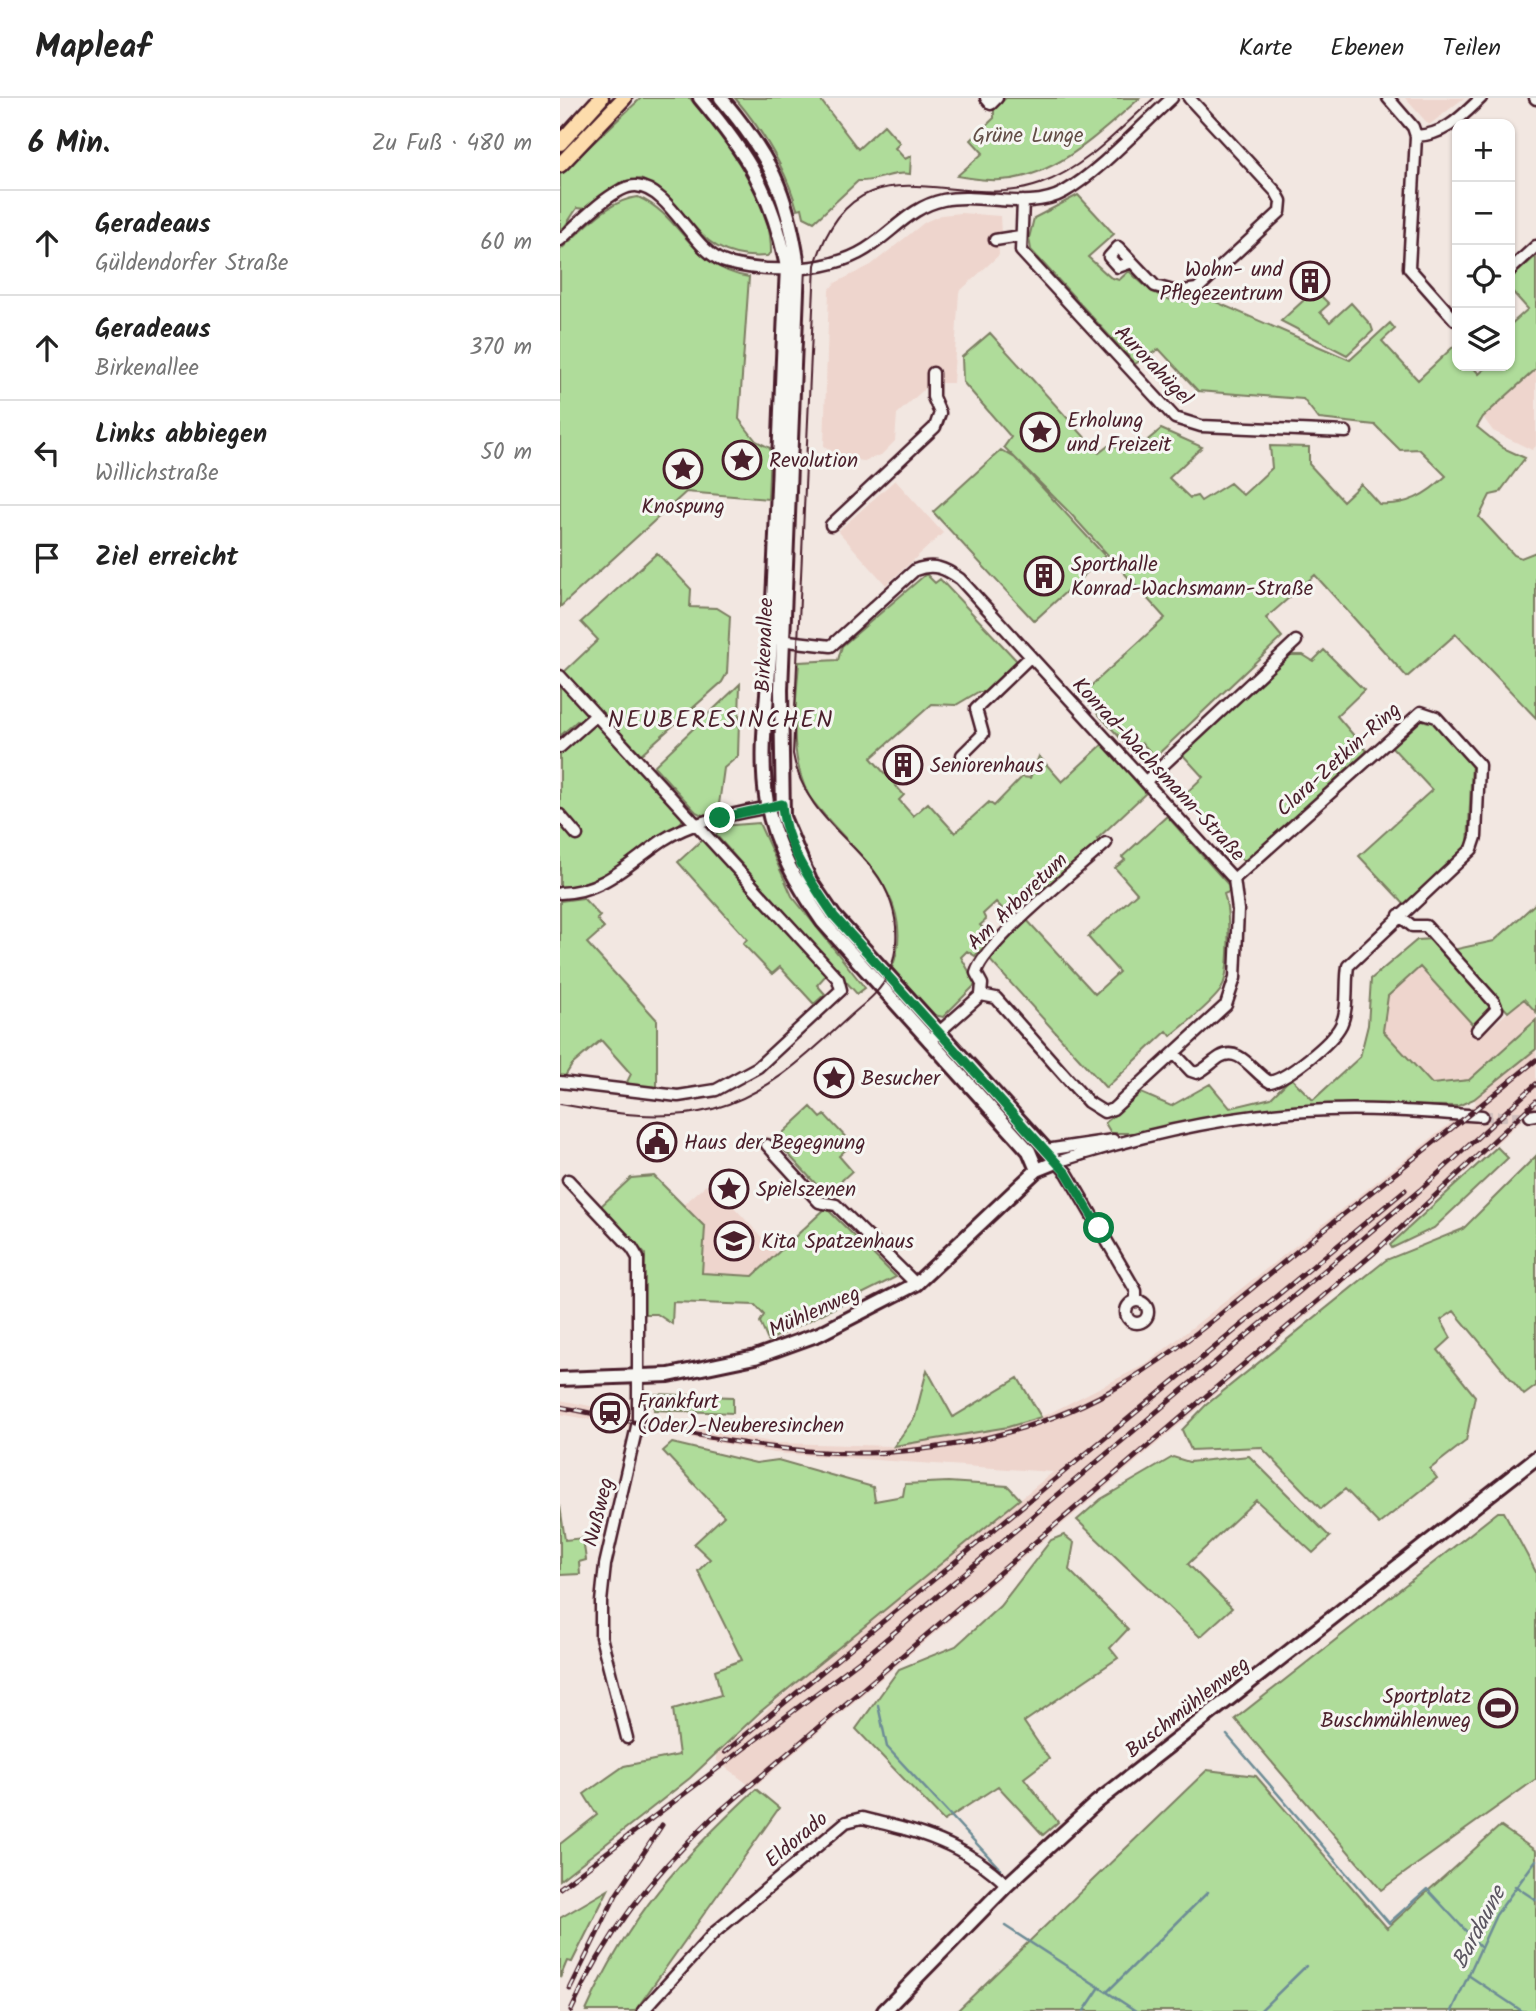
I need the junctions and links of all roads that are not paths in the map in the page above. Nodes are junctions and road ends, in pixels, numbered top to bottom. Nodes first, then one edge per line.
1 (601, 98) edge
2 (624, 98) edge
3 (700, 98) edge
4 (721, 98) edge
5 (986, 98) edge
6 (997, 98) edge
7 (1172, 98) edge
8 (1189, 98) edge
9 (1388, 98) edge
10 (1481, 98) edge
11 (1416, 136) junction
12 (560, 143) edge
13 (560, 164) edge
14 (1023, 201) junction
15 (1020, 236) junction
16 (560, 240) edge
17 (995, 240) dead end
18 (1536, 246) edge
19 (1132, 262) dead end
20 (1515, 265) edge
21 (793, 267) junction
22 (1452, 317) edge
23 (933, 373) dead end
24 (1346, 432) dead end
25 (831, 525) dead end
26 (778, 640) junction
27 (1296, 641) dead end
28 (1030, 657) junction
29 (560, 676) edge
30 (596, 715) junction
31 (560, 747) edge
32 (962, 755) dead end
33 (1146, 781) junction
34 (782, 804) junction
35 (768, 807) junction
36 (560, 816) edge
37 (697, 824) junction
38 (577, 835) dead end
39 (1106, 843) dead end
40 (1234, 879) junction
41 (560, 893) edge
42 (1399, 915) junction
43 (981, 995) junction
44 (1478, 1030) dead end
45 (934, 1036) junction
46 (1174, 1053) junction
47 (560, 1082) edge
48 (1482, 1116) tunnel mouth
49 (1169, 1132) junction
50 (767, 1144) dead end
51 (1046, 1150) junction
52 (1056, 1162) junction
53 (1037, 1170) junction
54 (568, 1180) dead end
55 (916, 1284) junction
56 (1136, 1301) dead end
57 (639, 1377) junction
58 (560, 1379) edge
59 (1536, 1458) edge
60 (627, 1738) dead end
61 (1007, 1885) junction
62 (643, 2011) edge
63 (884, 2011) edge

1 - 12 main road
2 - 13 main road
3 - 21 street, Birkenallee
4 - 21 street, Birkenallee
5 - 6 street
7 - 14 street
8 - 19 street
9 - 11 street
10 - 11 street
11 - 22 street
14 - 15 street
14 - 21 street
15 - 17 street
15 - 24 street, Aurorahügel
16 - 21 street
18 - 20 street
21 - 26 street, Birkenallee
23 - 25 street
26 - 28 street, Konrad-Wachsmann-Straße
26 - 34 street, Birkenallee
26 - 35 street, Birkenallee
27 - 33 street
28 - 32 street
28 - 33 street, Konrad-Wachsmann-Straße
29 - 30 street
30 - 31 street
30 - 37 street
33 - 40 street, Konrad-Wachsmann-Straße
34 - 35 street
34 - 45 street, Birkenallee
35 - 37 street
35 - 45 street, Birkenallee
36 - 38 street
37 - 41 street
37 - 47 street
39 - 43 street, Am Arboretum
40 - 42 street, Clara-Zetkin-Ring
40 - 46 street, Konrad-Wachsmann-Straße
42 - 44 street
42 - 46 street, Clara-Zetkin-Ring
43 - 45 street
43 - 46 street, Konrad-Wachsmann-Straße
45 - 51 street, Birkenallee
45 - 53 street, Birkenallee
48 - 49 street
49 - 51 street
49 - 52 street
50 - 55 street
51 - 52 street, Birkenallee
52 - 53 street
52 - 56 street
53 - 55 street, Mühlenweg
54 - 57 street, Nußweg
55 - 57 street, Mühlenweg
57 - 58 street, Mühlenweg
57 - 60 street, Nußweg
59 - 61 street, Buschmühlenweg
61 - 62 street, Eldorado
61 - 63 street, Buschmühlenweg

